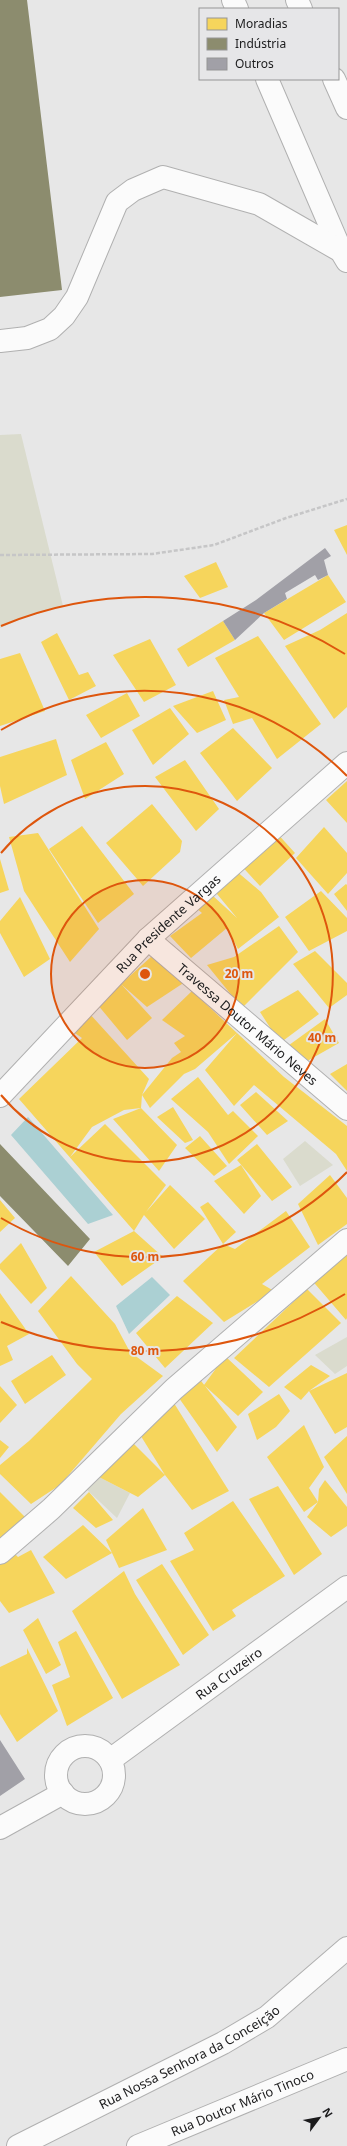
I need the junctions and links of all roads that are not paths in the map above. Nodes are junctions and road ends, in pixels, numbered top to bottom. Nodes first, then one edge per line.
1 (267, 80) edge
2 (334, 80) edge
3 (347, 108) edge
4 (344, 256) edge
5 (0, 342) edge
6 (347, 763) edge
7 (148, 939) junction
8 (0, 1096) edge
9 (347, 1109) edge
10 (347, 1240) edge
11 (0, 1553) edge
12 (347, 1587) edge
13 (110, 1760) junction
14 (63, 1793) junction
15 (0, 1828) edge
16 (347, 1948) edge
17 (347, 2059) edge
18 (18, 2146) edge
19 (138, 2146) edge

1 - 4 street
2 - 3 street
4 - 5 street
6 - 7 street, Rua Presidente Vargas
7 - 8 street, Rua Presidente Vargas
7 - 9 street, Travessa Doutor Mário Neves
10 - 11 street
12 - 13 street, Rua Cruzeiro
13 - 14 street
13 - 14 street
14 - 15 street
16 - 18 street, Rua Nossa Senhora da Conceição
17 - 19 street, Rua Doutor Mário Tinoco

